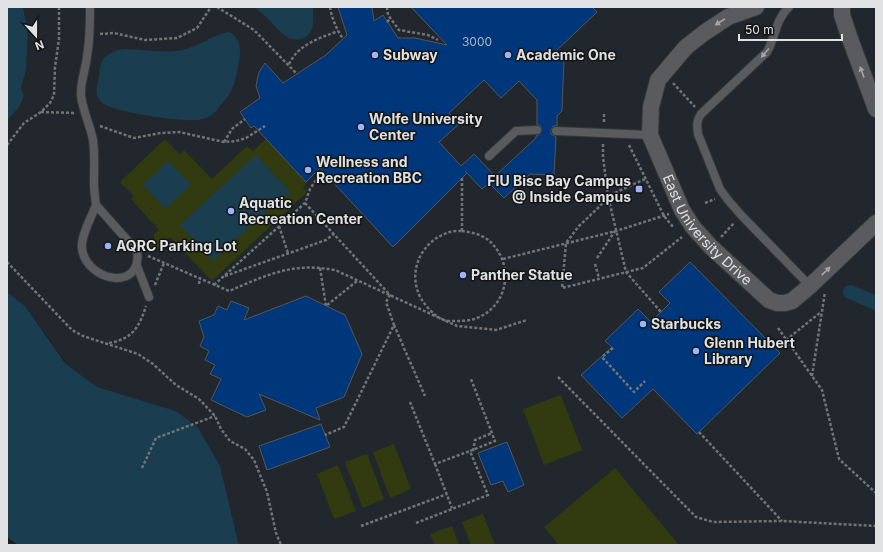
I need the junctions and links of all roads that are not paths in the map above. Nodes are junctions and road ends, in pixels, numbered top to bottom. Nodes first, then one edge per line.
1 (90, 7) edge
2 (756, 7) edge
3 (789, 7) edge
4 (842, 7) edge
5 (876, 109) edge
6 (537, 130) dead end
7 (556, 131) dead end
8 (650, 135) junction
9 (489, 156) dead end
10 (96, 205) junction
11 (876, 223) edge
12 (137, 266) junction
13 (818, 286) junction
14 (149, 297) road end

1 - 10 lane
2 -> 8 street
3 -> 13 lane
5 -> 4 street
6 - 9 lane
7 - 8 lane
8 - 13 street, East University Drive
10 - 12 lane
10 - 12 lane
13 -> 11 street
12 - 14 lane

